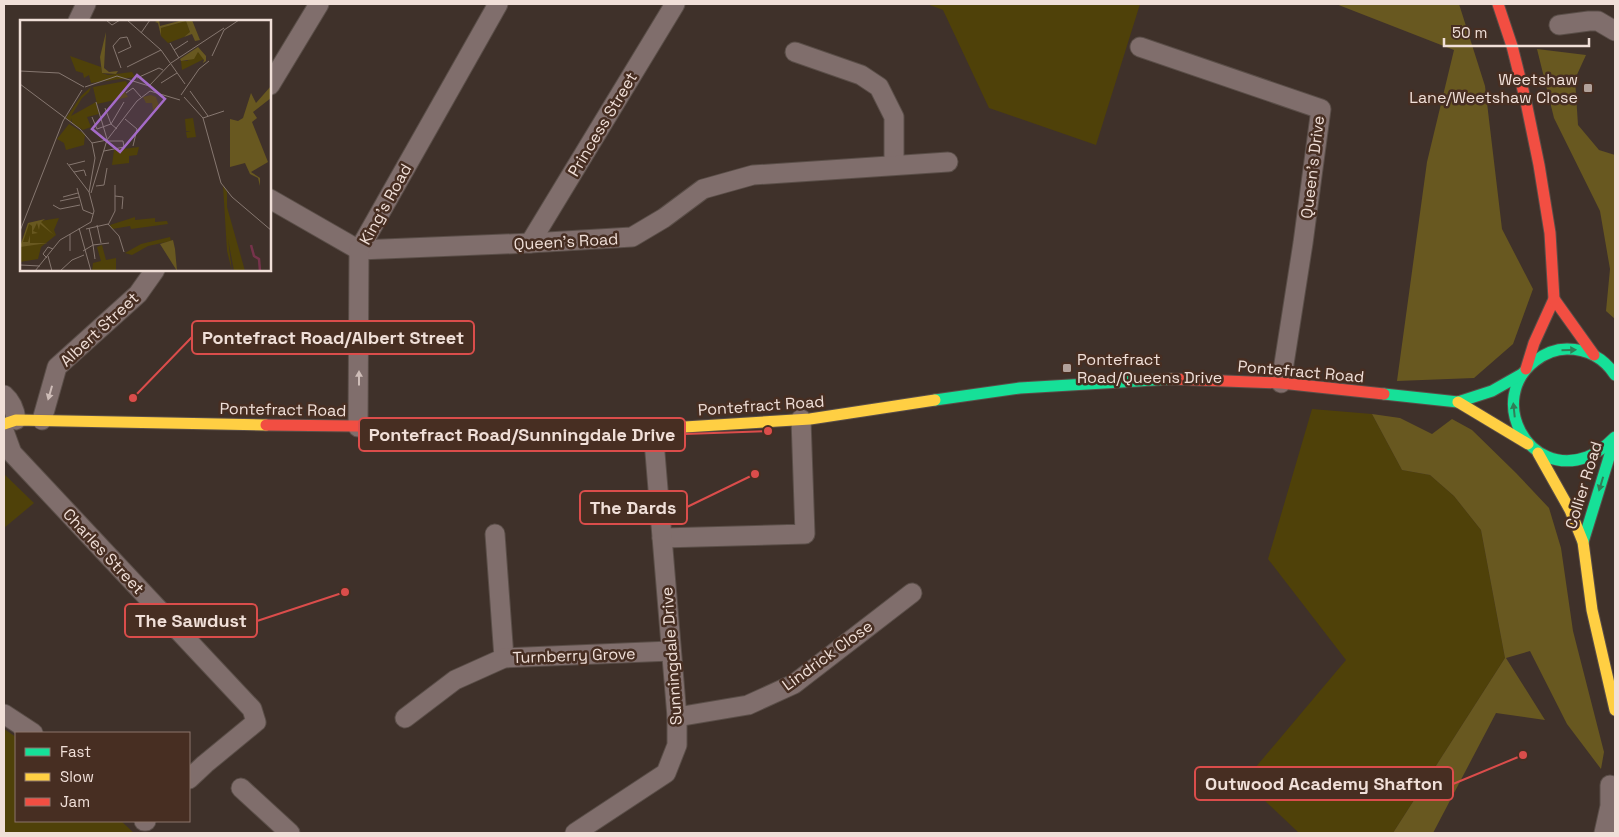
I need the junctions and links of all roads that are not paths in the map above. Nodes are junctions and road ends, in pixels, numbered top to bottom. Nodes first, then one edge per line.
1 (86, 4) edge
2 (318, 4) edge
3 (498, 4) edge
4 (675, 4) edge
5 (1498, 4) edge
6 (78, 20) edge
7 (1559, 25) dead end
8 (1615, 31) edge
9 (1140, 47) dead end
10 (795, 52) dead end
11 (271, 83) edge
12 (948, 162) dead end
13 (894, 165) junction
14 (271, 200) edge
15 (530, 243) junction
16 (359, 250) junction
17 (152, 275) edge
18 (1554, 299) junction
19 (1597, 357) junction
20 (1615, 362) edge
21 (1524, 371) junction
22 (1615, 375) edge
23 (1281, 383) junction
24 (4, 395) edge
25 (1458, 402) junction
26 (42, 420) junction
27 (801, 420) junction
28 (8, 425) edge
29 (358, 427) junction
30 (653, 429) junction
31 (1615, 437) edge
32 (1528, 444) junction
33 (1538, 453) junction
34 (495, 534) dead end
35 (662, 538) junction
36 (1583, 542) junction
37 (912, 593) dead end
38 (671, 651) junction
39 (504, 658) junction
40 (1615, 710) edge
41 (4, 714) edge
42 (677, 717) junction
43 (405, 718) dead end
44 (32, 732) edge
45 (190, 778) edge
46 (1610, 785) dead end
47 (241, 788) dead end
48 (290, 833) edge
49 (575, 833) edge
50 (1604, 833) edge

1 - 6 street
2 - 11 street
3 - 16 street, King's Road
4 - 15 street, Princess Street
5 - 18 main road
7 - 8 street
9 - 23 street, Queen's Drive
10 - 13 street
12 - 13 street, Queen's Road
13 - 15 street, Queen's Road
14 - 16 street
15 - 16 street, Queen's Road
29 -> 16 street, King's Road
17 -> 26 street, Albert Street
18 - 19 main road
18 - 21 main road
19 - 20 main road
21 -> 19 main road, Pontefract Road
19 - 22 main road
21 - 25 main road, Pontefract Road
32 -> 21 main road
23 - 25 main road, Pontefract Road
23 - 27 main road, Pontefract Road
24 - 28 street
25 - 32 main road, Pontefract Road
26 - 28 main road, Pontefract Road
26 - 29 main road, Pontefract Road
27 - 30 main road, Pontefract Road
27 - 35 street
28 - 45 street, Charles Street
29 - 30 main road, Pontefract Road
30 - 35 street, Sunningdale Drive
31 - 33 main road
31 -> 36 main road, Collier Road
32 - 33 main road
33 - 36 main road, Collier Road
34 - 39 street
35 - 38 street, Sunningdale Drive
36 - 40 main road, Collier Road
37 - 42 street, Lindrick Close
38 - 39 street, Turnberry Grove
38 - 42 street, Sunningdale Drive
39 - 43 street, Turnberry Grove
41 - 44 street
42 - 49 street, Sunningdale Drive
46 - 50 street
47 - 48 street

